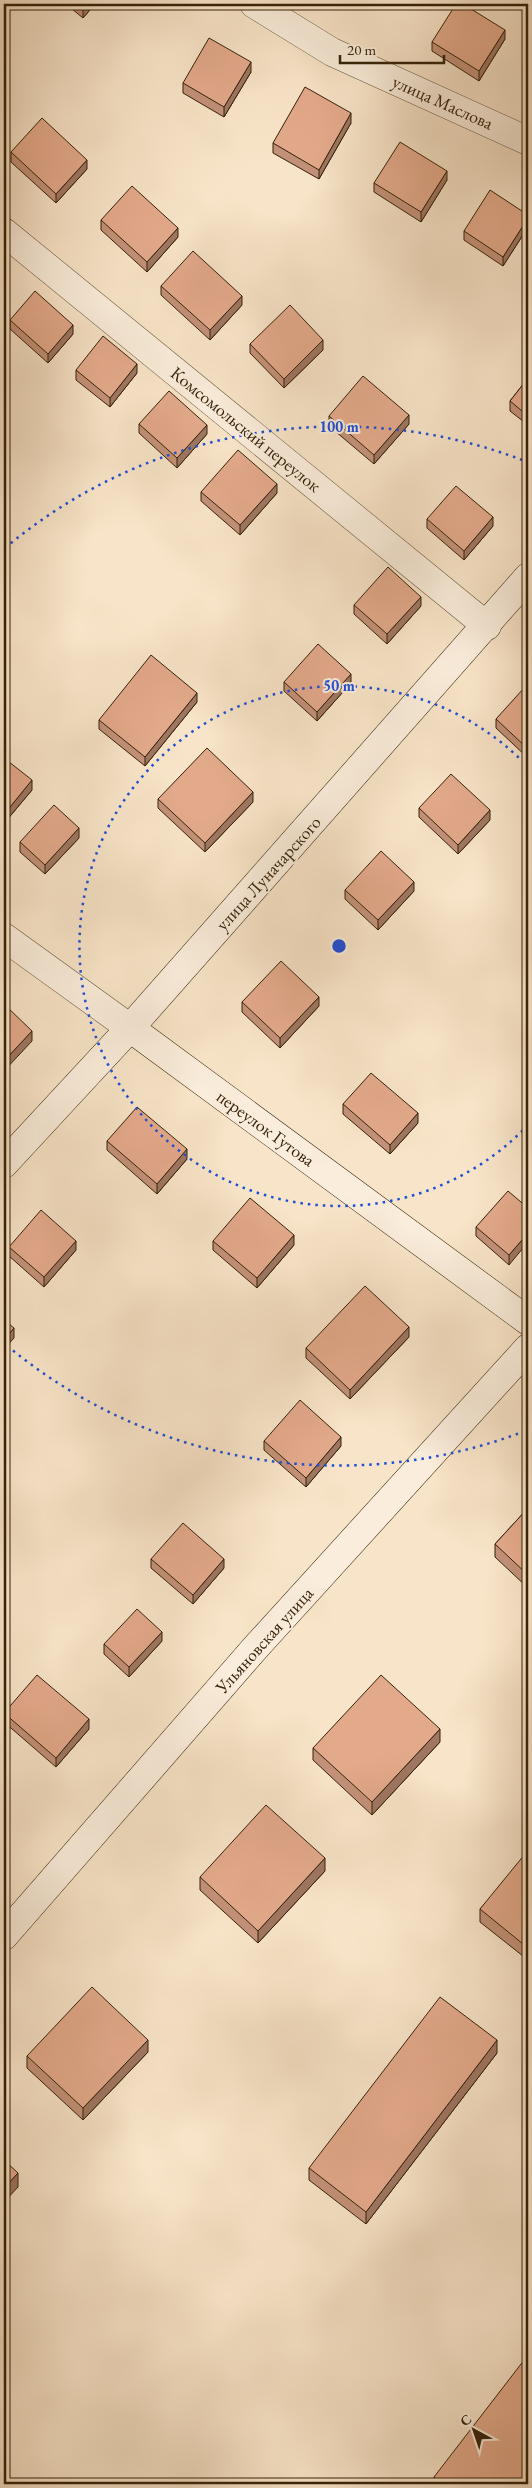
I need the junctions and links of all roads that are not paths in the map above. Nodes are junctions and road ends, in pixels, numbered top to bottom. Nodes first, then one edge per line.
1 (254, 4) edge
2 (528, 141) edge
3 (4, 232) edge
4 (528, 577) edge
5 (487, 626) junction
6 (4, 936) edge
7 (130, 1028) junction
8 (4, 1164) edge
9 (528, 1320) edge
10 (528, 1348) edge
11 (4, 1936) edge

1 - 2 street, улица Маслова
3 - 5 street, Комсомольский переулок
4 - 5 street, улица Луначарского
5 - 7 street, улица Луначарского
6 - 7 street, переулок Гутова
7 - 8 street, улица Луначарского
7 - 9 street, переулок Гутова
10 - 11 street, Ульяновская улица

